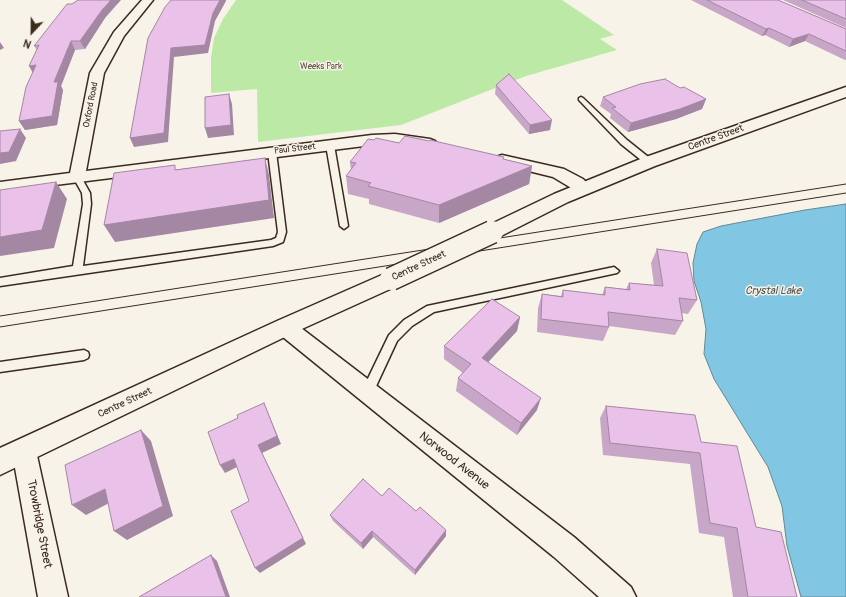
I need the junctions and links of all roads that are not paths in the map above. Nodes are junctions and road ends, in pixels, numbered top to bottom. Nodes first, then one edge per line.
1 (148, 0) edge
2 (846, 92) edge
3 (581, 99) dead end
4 (330, 145) junction
5 (446, 148) edge
6 (272, 152) junction
7 (491, 157) edge
8 (649, 162) junction
9 (77, 177) junction
10 (0, 187) edge
11 (584, 188) junction
12 (344, 226) dead end
13 (73, 271) junction
14 (614, 271) dead end
15 (0, 282) edge
16 (285, 328) junction
17 (84, 355) dead end
18 (0, 366) edge
19 (367, 393) junction
20 (24, 451) junction
21 (0, 462) edge
22 (53, 597) edge
23 (621, 597) edge

1 - 9 street, Oxford Road
2 - 8 main road, Centre Street
3 - 8 lane
4 - 5 street, Paul Street
4 - 6 street, Paul Street
4 - 12 lane
6 - 9 street, Paul Street
6 - 13 lane
7 - 11 street
8 - 11 main road, Centre Street
9 - 10 street, Paul Street
9 - 13 lane
11 - 16 main road, Centre Street, bridge
13 - 15 lane
14 - 19 lane
16 - 19 street, Norwood Avenue
16 - 20 main road, Centre Street
17 - 18 lane
19 - 23 street, Norwood Avenue
20 - 21 main road, Centre Street
20 - 22 street, Trowbridge Street

